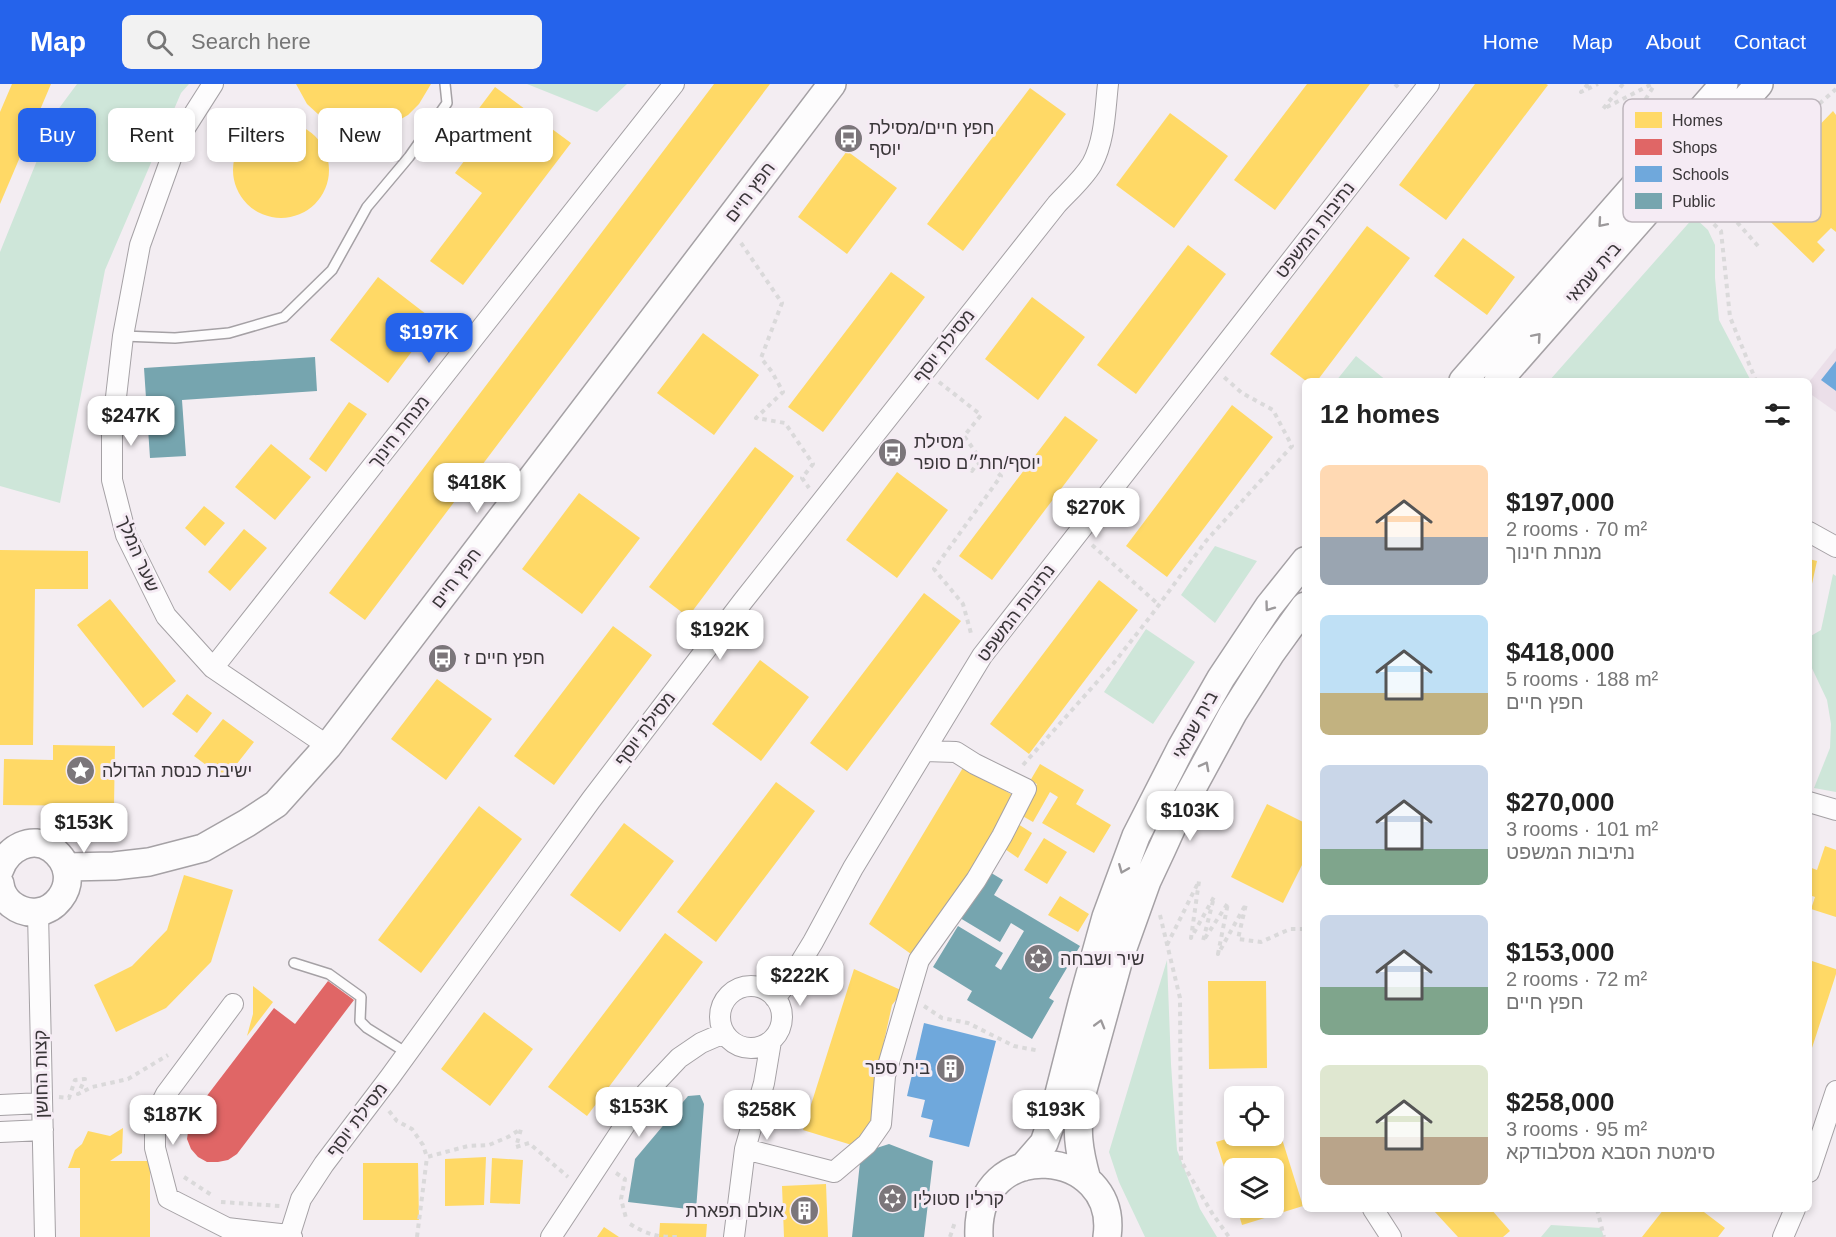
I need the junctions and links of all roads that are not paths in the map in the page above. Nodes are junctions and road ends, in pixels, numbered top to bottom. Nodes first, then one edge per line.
1 (213, 84) edge
2 (445, 84) edge
3 (674, 84) edge
4 (832, 84) edge
5 (1107, 84) edge
6 (1429, 84) edge
7 (1724, 84) edge
8 (1759, 84) edge
9 (1711, 99) edge
10 (1746, 99) edge
11 (1623, 199) edge
12 (1638, 222) edge
13 (123, 336) junction
14 (1466, 378) edge
15 (1501, 378) edge
16 (1812, 534) edge
17 (1836, 547) edge
18 (1302, 565) edge
19 (1302, 610) edge
20 (213, 668) junction
21 (328, 746) junction
22 (925, 751) junction
23 (1812, 803) edge
24 (1836, 810) edge
25 (66, 867) junction
26 (0, 876) edge
27 (38, 912) junction
28 (294, 963) dead end
29 (775, 998) junction
30 (233, 1004) dead end
31 (724, 1033) junction
32 (771, 1041) junction
33 (407, 1053) junction
34 (1074, 1078) junction
35 (1836, 1091) edge
36 (42, 1100) junction
37 (0, 1105) edge
38 (43, 1130) junction
39 (0, 1132) edge
40 (745, 1149) junction
41 (1812, 1163) edge
42 (1023, 1167) junction
43 (1087, 1180) junction
44 (1375, 1212) edge
45 (1794, 1212) edge
46 (1110, 1234) edge
47 (290, 1236) edge
48 (45, 1237) edge
49 (551, 1237) edge
50 (734, 1237) edge
51 (980, 1237) edge
52 (1391, 1237) edge
53 (1783, 1237) edge

1 - 13 street, שער המלך
2 - 13 lane
3 - 20 street, מנחת חינוך
4 - 21 street, חפץ חיים
5 - 33 street, מסילת יוסף
6 - 22 street, נתיבות המשפט
7 -> 9 street, בית שמאי
10 -> 8 street, בית שמאי
11 -> 14 street, בית שמאי
15 -> 12 street, בית שמאי
13 - 20 street, שער המלך
16 - 17 street
18 -> 34 street, בית שמאי
34 -> 19 street, בית שמאי
20 - 21 street, שער המלך
21 - 25 street, חפץ חיים
22 - 29 street, נתיבות המשפט
22 - 40 street
23 - 24 street
25 - 26 street
25 - 27 street
26 - 27 street
27 - 36 street, קצות החושן
28 - 33 lane
29 - 31 street
29 - 32 street
30 - 47 street
31 - 32 street
31 - 49 street
32 - 40 street
33 - 47 street, מסילת יוסף
34 - 42 street
34 - 43 street
35 - 41 street
36 - 37 street
36 - 38 street, קצות החושן
38 - 39 street
38 - 48 street, קצות החושן
40 - 50 street
42 - 43 street
42 - 51 street
43 - 46 street
44 - 52 street
45 - 53 street

